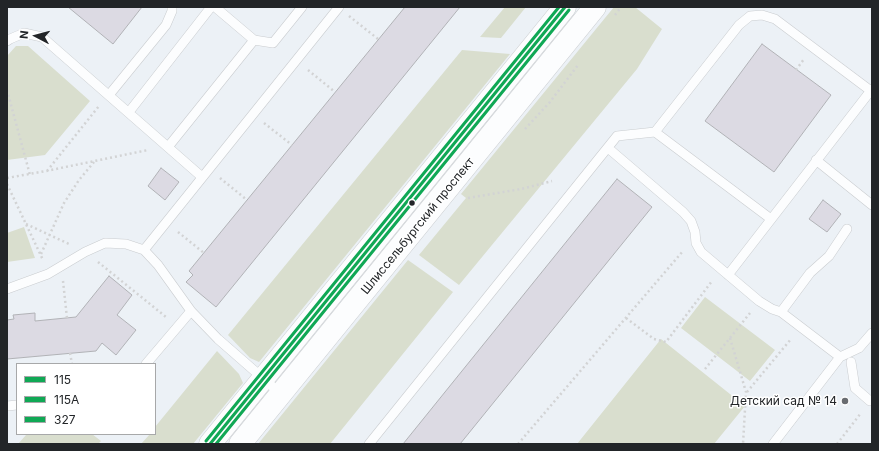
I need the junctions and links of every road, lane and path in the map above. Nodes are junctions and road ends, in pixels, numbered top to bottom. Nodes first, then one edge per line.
1 (172, 7) edge
2 (211, 7) edge
3 (215, 7) edge
4 (302, 7) edge
5 (339, 7) edge
6 (565, 7) edge
7 (595, 7) edge
8 (378, 39) dead end
9 (254, 40) junction
10 (7, 41) edge
11 (296, 61) junction
12 (801, 63) dead end
13 (796, 70) dead end
14 (7, 90) edge
15 (871, 90) edge
16 (335, 92) dead end
17 (109, 95) junction
18 (128, 112) junction
19 (253, 114) junction
20 (655, 132) junction
21 (292, 145) dead end
22 (168, 147) junction
23 (608, 148) junction
24 (816, 160) junction
25 (94, 162) junction
26 (209, 169) junction
27 (46, 172) junction
28 (30, 174) junction
29 (202, 177) junction
30 (7, 178) edge
31 (552, 181) dead end
32 (7, 184) edge
33 (247, 200) dead end
34 (462, 200) dead end
35 (872, 205) edge
36 (771, 219) junction
37 (166, 222) junction
38 (26, 224) junction
39 (847, 229) dead end
40 (50, 235) junction
41 (696, 243) junction
42 (144, 250) junction
43 (85, 252) junction
44 (204, 253) dead end
45 (41, 254) junction
46 (62, 266) junction
47 (725, 272) junction
48 (48, 274) junction
49 (7, 289) edge
50 (759, 301) junction
51 (191, 310) junction
52 (781, 312) junction
53 (67, 318) dead end
54 (626, 318) junction
55 (177, 326) junction
56 (801, 327) junction
57 (872, 333) edge
58 (730, 338) junction
59 (70, 353) dead end
60 (840, 357) junction
61 (851, 362) dead end
62 (72, 363) edge
63 (147, 363) edge
64 (705, 370) dead end
65 (263, 379) junction
66 (746, 392) junction
67 (281, 394) junction
68 (870, 401) joint
69 (210, 444) edge
70 (240, 444) edge
71 (369, 444) edge
72 (518, 444) edge
73 (743, 444) edge
74 (773, 444) edge
75 (837, 444) edge

1 - 17 lane
2 - 18 lane
3 - 9 lane
4 - 9 lane
5 - 8 path
5 - 11 lane
6 - 65 main road, Шлиссельбургский проспект
7 - 67 main road, Шлиссельбургский проспект
9 - 22 lane
10 - 17 lane
11 - 16 path
11 - 19 lane
12 - 13 path
14 - 28 path
15 - 20 lane
15 - 24 lane
17 - 18 lane
17 - 27 path
18 - 22 lane
19 - 21 path
19 - 26 lane
20 - 23 lane
20 - 36 lane
22 - 25 path
22 - 29 lane
23 - 41 lane
23 - 71 lane
24 - 35 lane
24 - 36 lane
25 - 27 path
25 - 40 path
26 - 29 lane
26 - 33 path
27 - 28 path
28 - 30 path
29 - 37 lane
31 - 34 path
32 - 38 path
36 - 47 lane
37 - 42 lane
37 - 44 path
38 - 40 path
38 - 45 path
39 - 52 lane
40 - 43 path
40 - 45 path
41 - 47 lane
41 - 54 path
42 - 43 lane
42 - 51 lane
43 - 46 lane
43 - 55 path
45 - 48 path
46 - 48 lane
46 - 53 path
47 - 50 lane
47 - 54 path
48 - 49 lane
50 - 52 lane
50 - 58 path
51 - 55 lane
51 - 65 lane
52 - 56 lane
54 - 72 path
55 - 63 lane
56 - 60 lane
56 - 66 path
57 - 60 lane
58 - 64 path
58 - 66 path
59 - 62 path
60 - 74 lane
61 - 68 lane
65 - 67 lane
65 - 69 main road, Шлиссельбургский проспект
66 - 73 path
67 - 70 main road, Шлиссельбургский проспект
68 - 75 path

